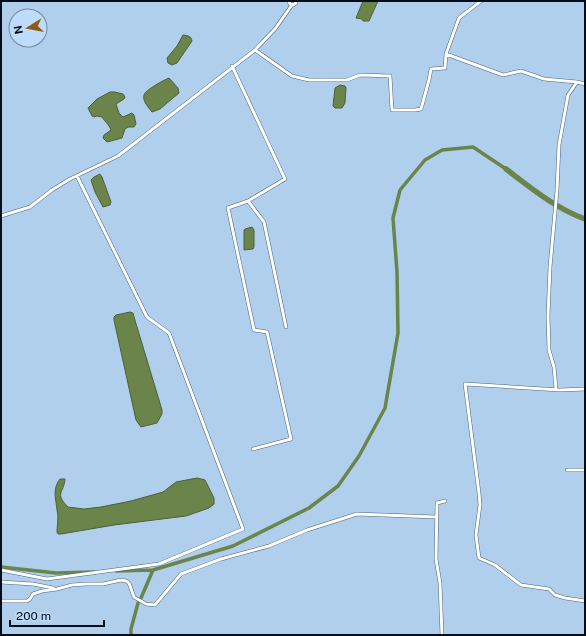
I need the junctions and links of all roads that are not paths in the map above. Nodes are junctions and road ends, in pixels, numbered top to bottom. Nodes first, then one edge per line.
1 (289, 1) edge
2 (296, 1) edge
3 (481, 1) edge
4 (292, 4) junction
5 (255, 50) junction
6 (446, 54) junction
7 (232, 66) junction
8 (577, 82) junction
9 (585, 84) edge
10 (77, 176) junction
11 (248, 200) junction
12 (1, 216) edge
13 (286, 327) dead end
14 (585, 389) edge
15 (556, 390) junction
16 (253, 448) dead end
17 (568, 470) dead end
18 (585, 470) edge
19 (445, 501) dead end
20 (436, 517) junction
21 (1, 570) edge
22 (1, 582) edge
23 (57, 589) junction
24 (1, 601) edge
25 (585, 601) edge
26 (442, 635) edge

1 - 4 street
2 - 4 street
3 - 6 street
4 - 5 street
5 - 6 street
5 - 7 street
6 - 8 street
7 - 10 street
7 - 11 street
8 - 9 street
8 - 15 street
10 - 12 street
10 - 21 street
11 - 13 street
11 - 16 street
14 - 15 street
15 - 25 street
17 - 18 street
19 - 20 street
20 - 23 street
20 - 26 street
22 - 23 street
23 - 24 street

